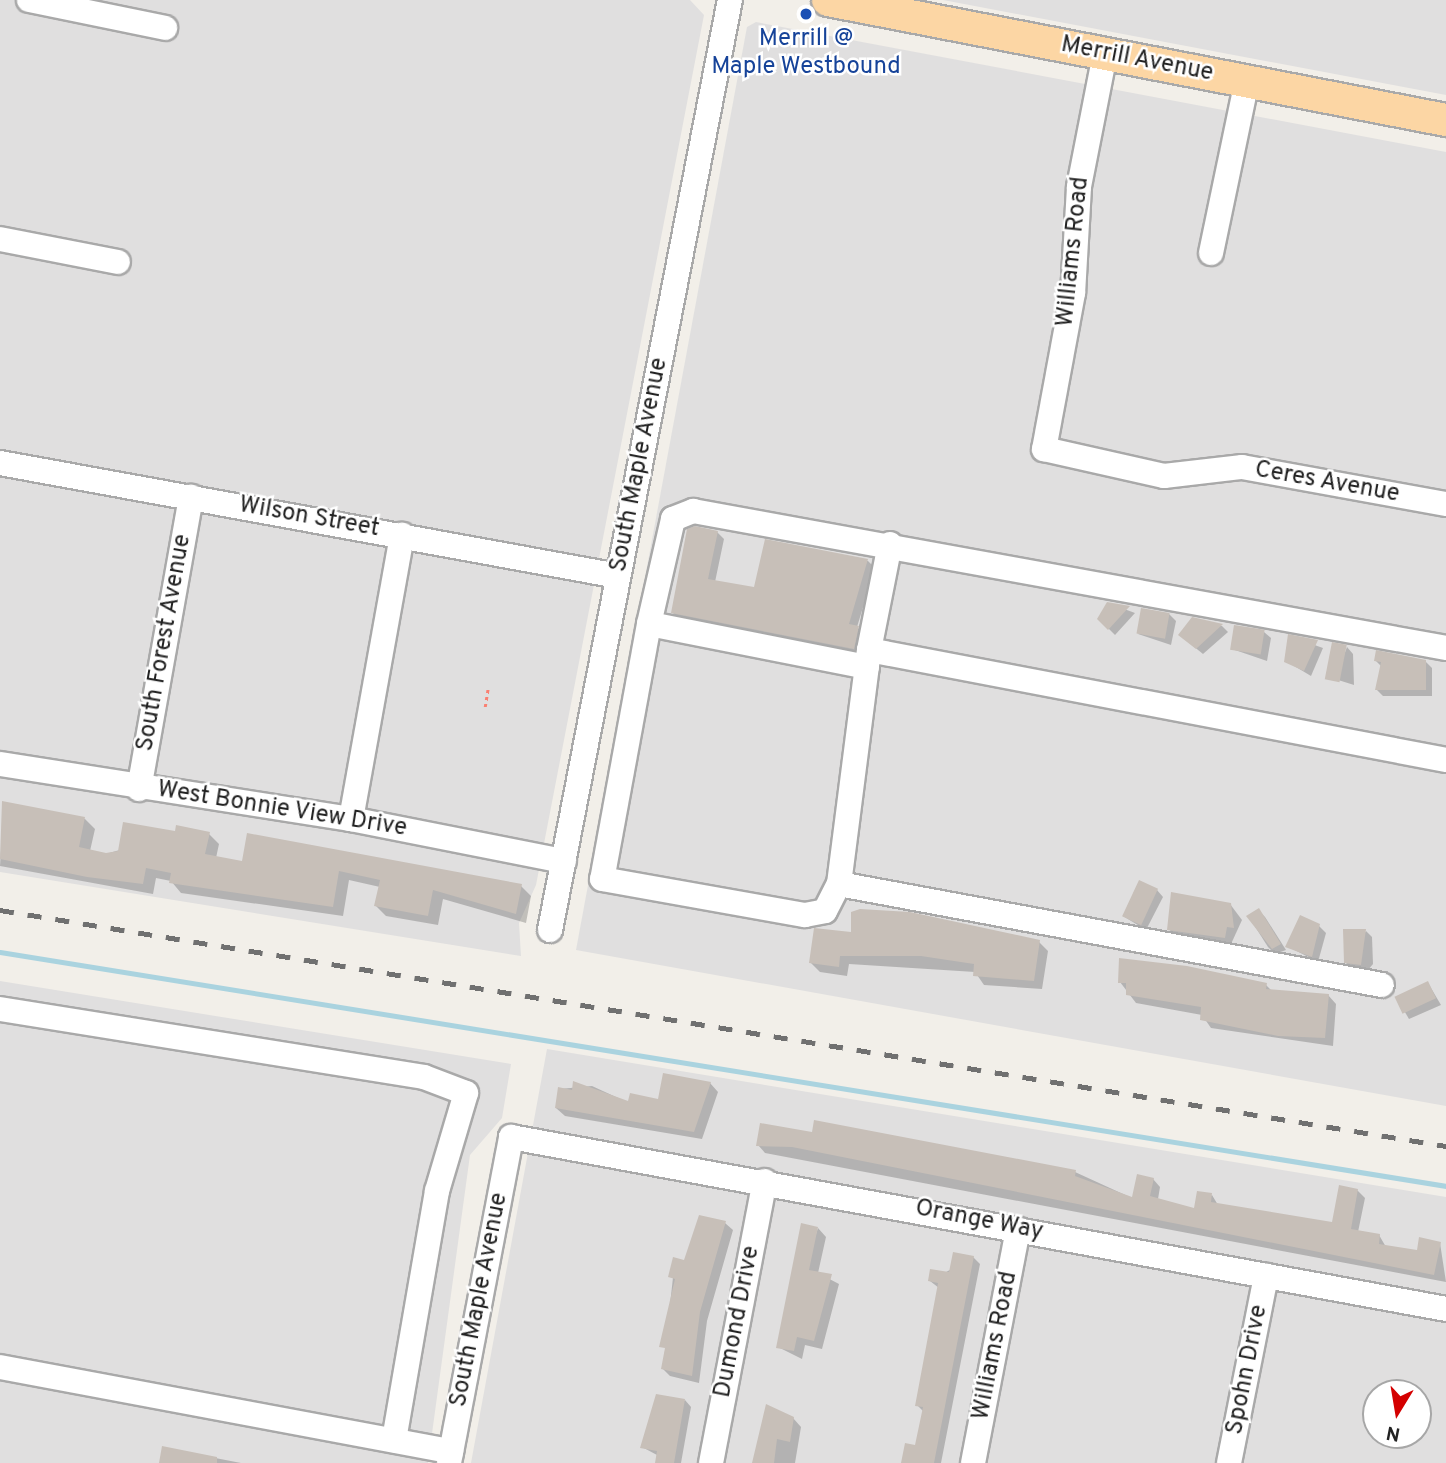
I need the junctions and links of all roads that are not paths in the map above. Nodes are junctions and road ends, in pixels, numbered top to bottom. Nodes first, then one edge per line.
1 (29, 0) edge
2 (730, 0) edge
3 (828, 0) edge
4 (165, 28) dead end
5 (1105, 54) junction
6 (1247, 81) junction
7 (1446, 120) edge
8 (0, 239) edge
9 (1211, 253) dead end
10 (118, 262) dead end
11 (1044, 449) joint
12 (0, 463) edge
13 (191, 497) junction
14 (1446, 505) edge
15 (402, 534) junction
16 (890, 544) junction
17 (618, 576) junction
18 (649, 624) junction
19 (1446, 648) edge
20 (868, 658) junction
21 (1446, 760) edge
22 (0, 764) edge
23 (139, 789) junction
24 (351, 819) junction
25 (564, 861) junction
26 (839, 884) junction
27 (550, 930) dead end
28 (1382, 985) dead end
29 (0, 1009) edge
30 (511, 1137) joint
31 (765, 1181) junction
32 (1018, 1229) junction
33 (1266, 1276) junction
34 (1446, 1309) edge
35 (0, 1367) edge
36 (394, 1440) junction
37 (450, 1457) edge
38 (711, 1463) edge
39 (973, 1463) edge
40 (1229, 1463) edge

1 - 4 street
2 - 17 street, South Maple Avenue
3 - 5 main road, Merrill Avenue
5 - 6 main road, Merrill Avenue
5 - 11 street, Williams Road
6 - 7 main road, Merrill Avenue
6 - 9 street
8 - 10 street
11 - 14 street, Ceres Avenue
12 - 13 street, Wilson Street
13 - 15 street, Wilson Street
13 - 23 street, South Forest Avenue
15 - 17 street, Wilson Street
15 - 24 street
16 - 18 street
16 - 19 street
16 - 20 street
17 - 25 street, South Maple Avenue
18 - 20 street
18 - 26 street
20 - 21 street
20 - 26 street
22 - 23 street, West Bonnie View Drive
23 - 24 street, West Bonnie View Drive
24 - 25 street, West Bonnie View Drive
25 - 27 street, South Maple Avenue
26 - 28 street
29 - 36 street
30 - 31 street, Orange Way
30 - 37 street, South Maple Avenue
31 - 32 street, Orange Way
31 - 38 street, Dumond Drive
32 - 33 street, Orange Way
32 - 39 street, Williams Road
33 - 34 street, Orange Way
33 - 40 street, Spohn Drive
35 - 36 street
36 - 37 street

